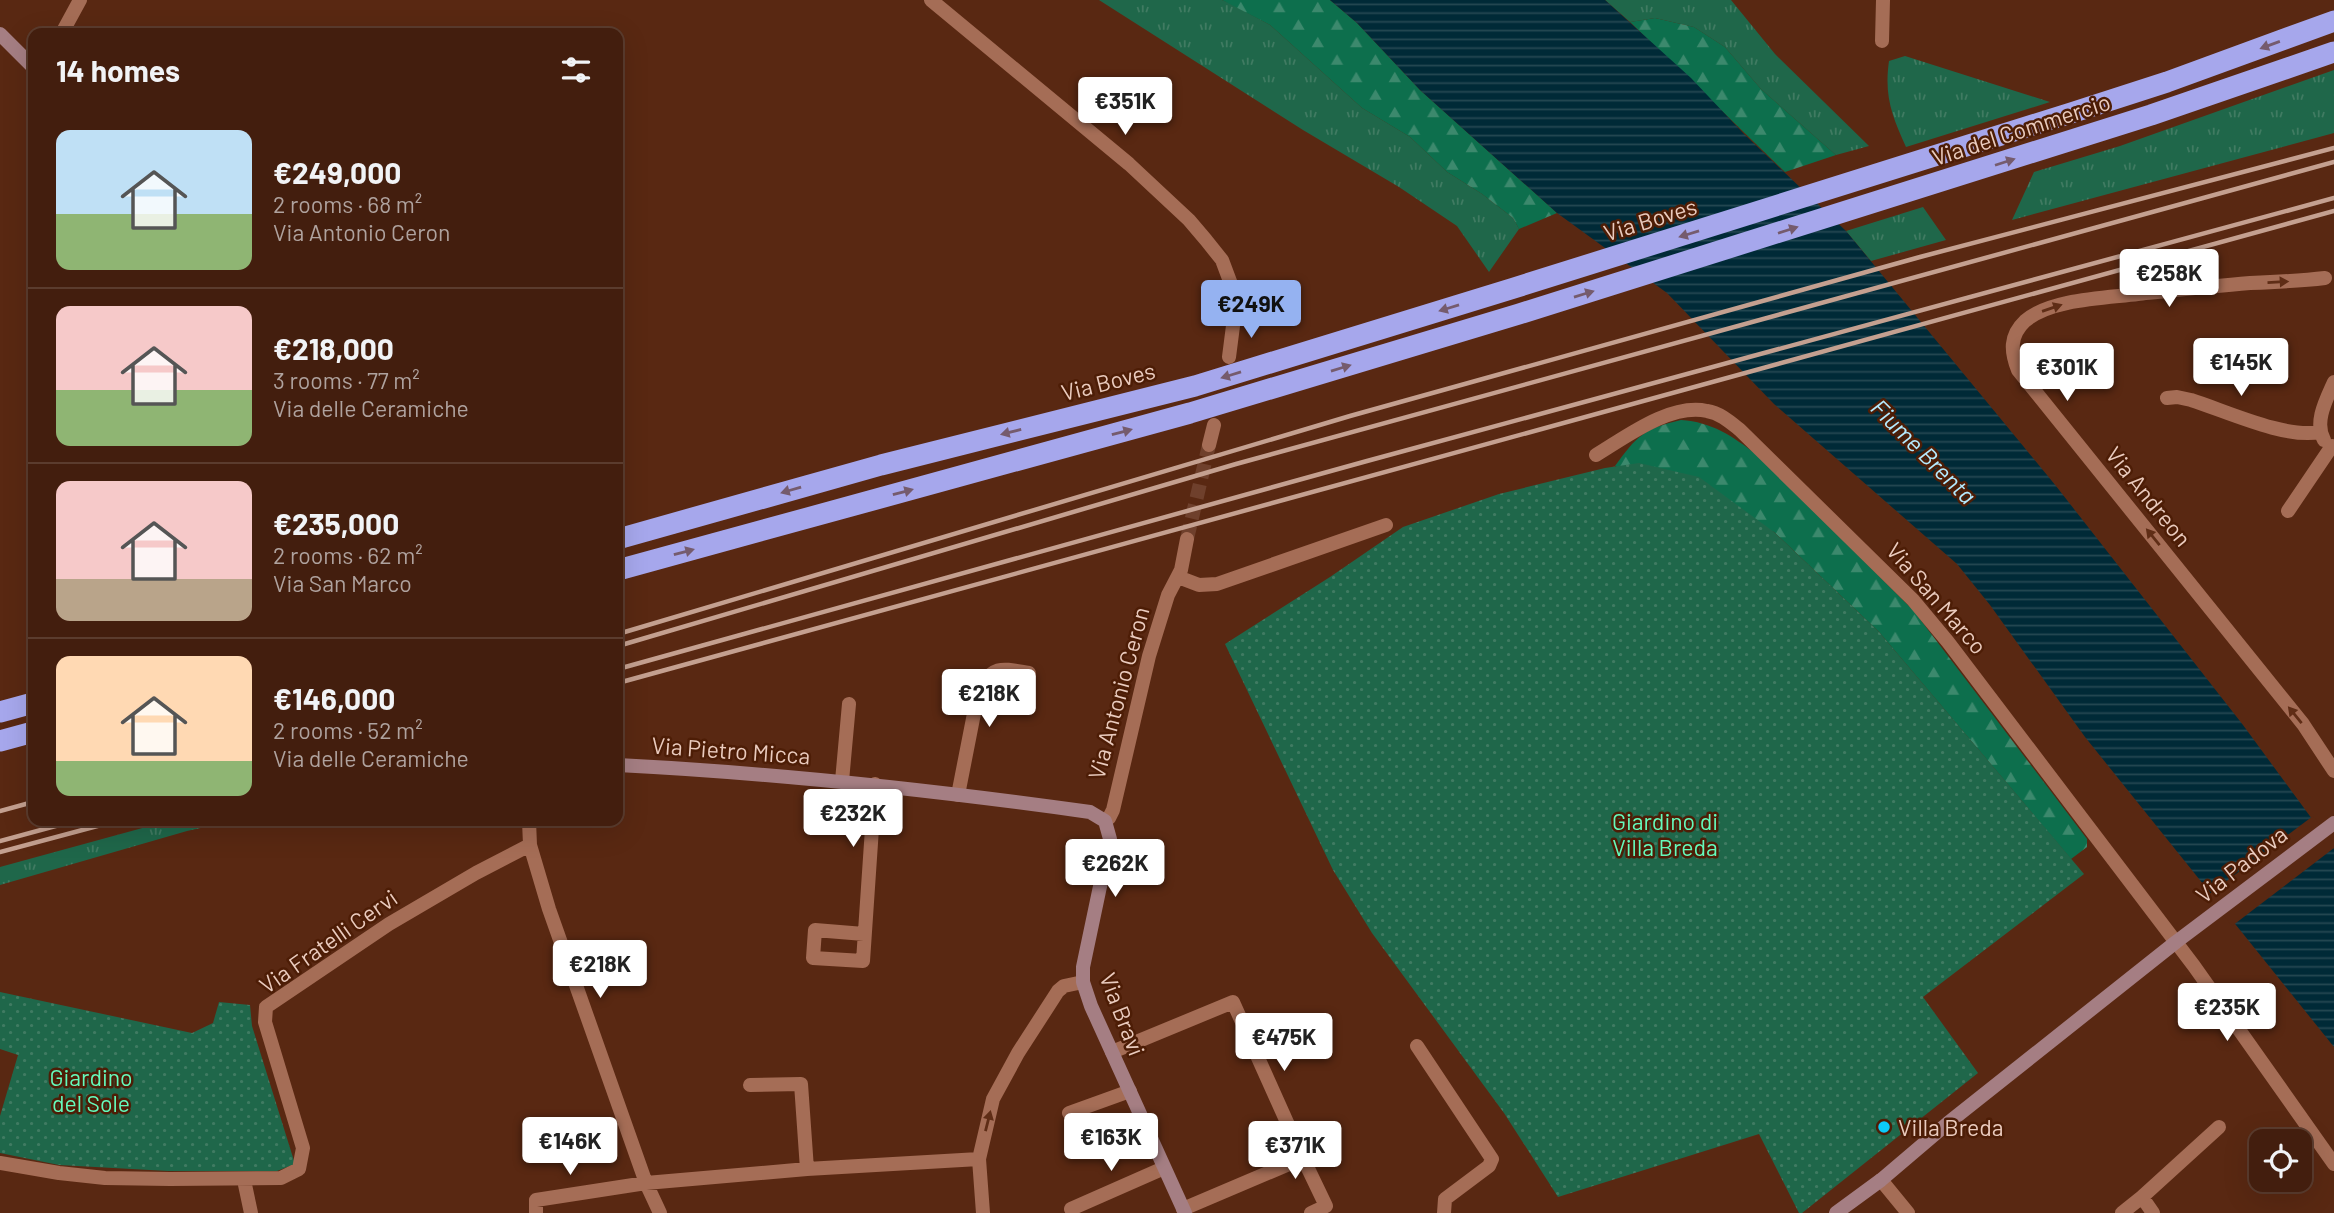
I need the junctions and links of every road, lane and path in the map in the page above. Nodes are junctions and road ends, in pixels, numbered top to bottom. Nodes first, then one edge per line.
1 (80, 0) edge
2 (931, 0) edge
3 (1883, 0) edge
4 (2334, 21) edge
5 (65, 28) edge
6 (0, 34) edge
7 (1882, 41) dead end
8 (2334, 52) edge
9 (28, 62) edge
10 (1848, 184) joint
11 (2325, 278) dead end
12 (1229, 357) dead end
13 (2334, 382) edge
14 (2167, 398) dead end
15 (1214, 425) dead end
16 (2320, 432) junction
17 (1209, 445) tunnel mouth
18 (2333, 446) edge
19 (1596, 455) dead end
20 (2288, 511) dead end
21 (1386, 525) dead end
22 (623, 538) edge
23 (1187, 539) tunnel mouth
24 (623, 569) edge
25 (1178, 578) junction
26 (1029, 673) dead end
27 (28, 704) edge
28 (849, 704) dead end
29 (0, 712) edge
30 (28, 733) edge
31 (0, 741) edge
32 (623, 765) edge
33 (2334, 771) edge
34 (842, 781) junction
35 (874, 784) junction
36 (958, 794) junction
37 (1105, 821) junction
38 (2334, 822) edge
39 (529, 826) edge
40 (530, 845) junction
41 (864, 934) dead end
42 (2176, 942) junction
43 (1083, 982) junction
44 (1421, 1047) dead end
45 (1112, 1052) junction
46 (750, 1085) dead end
47 (1129, 1091) junction
48 (1069, 1113) dead end
49 (2220, 1127) dead end
50 (1303, 1158) junction
51 (979, 1159) junction
52 (0, 1163) edge
53 (2334, 1164) edge
54 (1164, 1168) junction
55 (807, 1169) junction
56 (244, 1180) junction
57 (1881, 1180) junction
58 (646, 1183) junction
59 (2142, 1197) junction
60 (1071, 1209) dead end
61 (1852, 1209) edge
62 (1184, 1211) edge
63 (251, 1213) edge
64 (536, 1213) edge
65 (660, 1213) edge
66 (983, 1213) edge
67 (1311, 1213) edge
68 (1444, 1213) edge
69 (1836, 1213) edge
70 (1908, 1213) edge
71 (2122, 1213) edge
72 (2153, 1213) edge

1 - 5 street
2 - 12 street
3 - 7 street
4 -> 10 highway, Via del Commercio
6 - 9 street
24 -> 8 highway, Via del Commercio
10 -> 22 highway, Via Boves
33 -> 11 street, Via Andreon
13 - 16 street
14 - 16 street
15 - 17 street
16 - 18 street
18 - 20 street
19 - 42 street, Via San Marco
21 - 25 street
23 - 25 street, Via Antonio Ceron
25 - 37 street, Via Antonio Ceron
26 - 36 street
27 - 29 highway
28 - 34 street, Via Pietro Micca
30 - 31 highway
32 - 34 street, Via Pietro Micca
34 - 35 street, Via Pietro Micca
35 - 36 street, Via Pietro Micca
35 - 41 street
36 - 37 street, Via Pietro Micca
37 - 43 street, Via Bravi
38 - 42 street, Via Padova
39 - 40 street
40 - 56 street, Via Fratelli Cervi
40 - 58 street
42 - 53 street, Via San Marco
42 - 57 street
43 - 45 street, Via Bravi
51 -> 43 street
44 - 68 street
45 - 47 street, Via Bravi
45 - 50 street
46 - 55 street
47 - 48 street, Via Bravi
47 - 54 street, Via Bravi
49 - 59 street
50 - 62 street
50 - 67 street
51 - 55 street
51 - 66 street
52 - 56 street, Via Fratelli Cervi
54 - 60 street
54 - 62 street, Via Bravi
55 - 58 street
56 - 63 street
57 - 61 street
57 - 70 street
58 - 64 street
58 - 65 street
59 - 71 street
59 - 72 street
61 - 69 street

